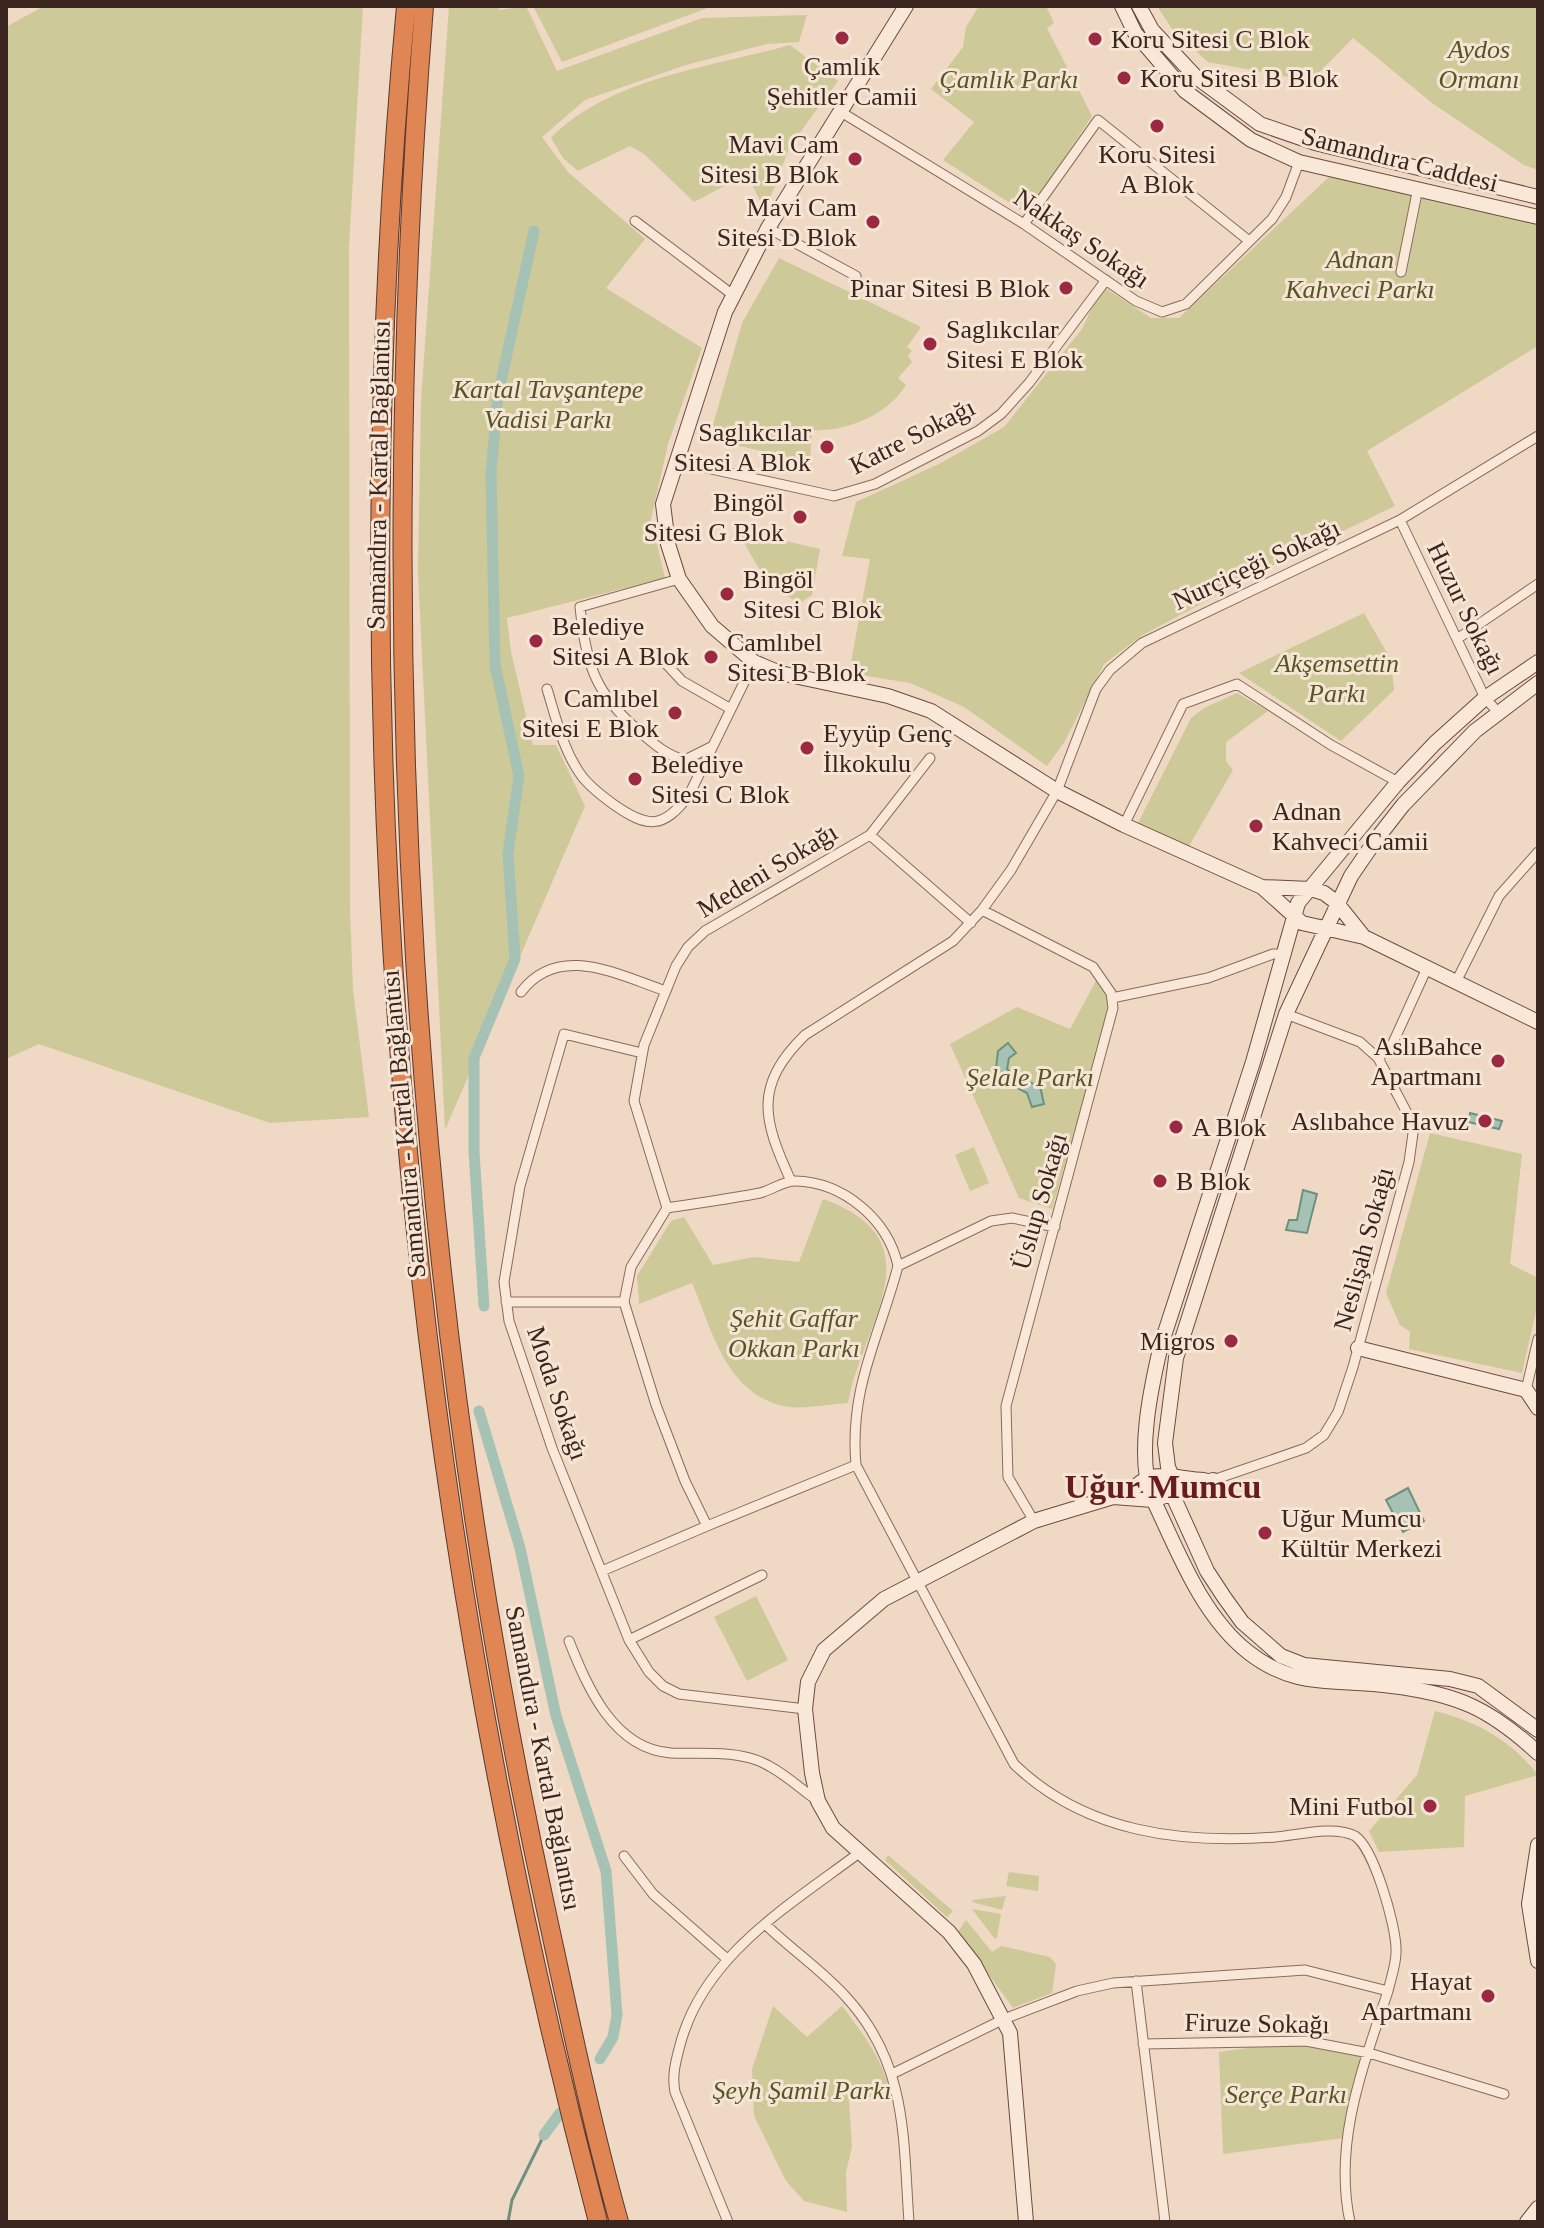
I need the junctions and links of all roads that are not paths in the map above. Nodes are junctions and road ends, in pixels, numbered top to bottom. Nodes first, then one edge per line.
1 (395, 6) edge
2 (406, 6) edge
3 (424, 6) edge
4 (435, 6) edge
5 (906, 6) edge
6 (1122, 6) edge
7 (1139, 6) edge
8 (841, 112) junction
9 (1299, 162) junction
10 (1418, 188) junction
11 (1538, 197) edge
12 (1538, 217) edge
13 (635, 221) dead end
14 (1024, 224) junction
15 (768, 228) junction
16 (1248, 240) junction
17 (1401, 272) dead end
18 (856, 276) dead end
19 (1106, 280) junction
20 (733, 295) junction
21 (387, 297) junction
22 (405, 303) junction
23 (1538, 436) edge
24 (675, 461) junction
25 (1400, 520) junction
26 (679, 579) junction
27 (1538, 584) edge
28 (1457, 639) junction
29 (657, 654) dead end
30 (754, 662) junction
31 (1538, 662) edge
32 (1538, 683) edge
33 (547, 689) dead end
34 (1485, 698) junction
35 (731, 709) junction
36 (1497, 711) junction
37 (714, 745) junction
38 (930, 758) dead end
39 (1398, 782) junction
40 (1057, 791) junction
41 (1124, 825) junction
42 (870, 835) junction
43 (1538, 852) edge
44 (1262, 887) junction
45 (1311, 889) junction
46 (1338, 905) junction
47 (982, 910) junction
48 (1296, 918) junction
49 (971, 923) junction
50 (1325, 930) junction
51 (1364, 937) junction
52 (1286, 954) junction
53 (1427, 968) junction
54 (1456, 982) junction
55 (666, 991) junction
56 (521, 992) dead end
57 (1112, 998) junction
58 (1286, 1014) junction
59 (1538, 1022) edge
60 (642, 1053) junction
61 (1378, 1058) junction
62 (791, 1181) junction
63 (667, 1208) junction
64 (1055, 1227) junction
65 (898, 1266) junction
66 (506, 1302) junction
67 (624, 1302) junction
68 (1538, 1339) edge
69 (1358, 1348) junction
70 (1526, 1390) junction
71 (1538, 1408) edge
72 (856, 1465) junction
73 (1147, 1477) junction
74 (1172, 1478) junction
75 (1213, 1480) junction
76 (1130, 1495) junction
77 (1174, 1495) junction
78 (1153, 1500) junction
79 (1034, 1521) junction
80 (707, 1526) junction
81 (602, 1571) junction
82 (762, 1575) dead end
83 (916, 1583) junction
84 (629, 1640) junction
85 (569, 1641) dead end
86 (805, 1709) junction
87 (1538, 1730) edge
88 (1538, 1753) edge
89 (818, 1801) junction
90 (1538, 1845) edge
91 (859, 1853) junction
92 (624, 1856) dead end
93 (766, 1925) junction
94 (727, 1959) junction
95 (1538, 1961) edge
96 (1136, 1981) junction
97 (1388, 1991) junction
98 (1004, 2019) junction
99 (1143, 2044) junction
100 (1369, 2053) junction
101 (894, 2073) junction
102 (1504, 2094) dead end
103 (598, 2222) edge
104 (619, 2222) edge
105 (728, 2222) edge
106 (909, 2222) edge
107 (1026, 2222) edge
108 (1165, 2222) edge
109 (1350, 2222) edge

1 - 21 highway
2 - 21 highway, Samandıra - Kartal Bağlantısı
3 - 22 highway, Samandıra - Kartal Bağlantısı
4 - 22 highway
5 - 8 street
6 - 9 street, Samandıra Caddesi
7 - 11 street, Samandıra Caddesi
8 - 14 street, Nakkaş Sokağı
8 - 15 street
9 - 10 street, Samandıra Caddesi
9 - 16 street, Nakkaş Sokağı
10 - 12 street, Samandıra Caddesi
10 - 17 street
13 - 20 street
14 - 16 street
14 - 19 street, Nakkaş Sokağı
15 - 18 street
15 - 20 street
16 - 19 street, Nakkaş Sokağı
19 - 24 street, Katre Sokağı
20 - 24 street
21 - 103 highway, Samandıra - Kartal Bağlantısı
22 - 104 highway, Samandıra - Kartal Bağlantısı
23 - 25 street, Nurçiçeği Sokağı
24 - 26 street
25 - 28 street, Huzur Sokağı
25 - 40 street, Nurçiçeği Sokağı
26 - 30 street
26 - 37 street
27 - 28 street
28 - 34 street, Huzur Sokağı
29 - 35 street
30 - 35 street
30 - 40 street
31 - 34 street
32 - 36 street
33 - 37 street
34 - 36 street, Huzur Sokağı
34 - 39 street
35 - 37 street
36 - 46 street
38 - 42 street
39 - 41 street
39 - 45 street
40 - 41 street
40 - 47 street, Nurçiçeği Sokağı
41 - 44 street
42 - 49 street, Medeni Sokağı
42 - 55 street, Medeni Sokağı
43 - 54 street
44 - 45 street
44 - 48 street
45 - 46 street
45 - 48 street
46 - 50 street
46 - 51 street
47 - 49 street, Nurçiçeği Sokağı
47 - 57 street
48 - 50 street
48 - 52 street
49 - 62 street, Nurçiçeği Sokağı
50 - 51 street
50 - 58 street
51 - 53 street
52 - 57 street
52 - 73 street
53 - 54 street
53 - 61 street
54 - 59 street
55 - 56 street
55 - 60 street, Medeni Sokağı
57 - 64 street, Üslup Sokağı
58 - 61 street, Neslişah Sokağı
58 - 74 street
60 - 63 street, Medeni Sokağı
60 - 66 street, Moda Sokağı
61 - 69 street, Neslişah Sokağı
62 - 63 street
62 - 65 street
63 - 67 street
64 - 65 street
64 - 79 street, Üslup Sokağı
65 - 72 street
66 - 67 street
66 - 81 street, Moda Sokağı
67 - 80 street
68 - 70 street
69 - 70 street
69 - 75 street, Neslişah Sokağı
70 - 71 street
72 - 80 street
72 - 83 street
73 - 74 street
73 - 76 street
73 - 78 street
74 - 75 street
74 - 77 street
75 - 77 street
76 - 78 street
76 - 79 street
77 - 78 street
77 - 87 street
78 - 88 street
79 - 83 street
80 - 81 street
81 - 84 street, Moda Sokağı
82 - 84 street
83 - 86 street
83 - 97 street
84 - 86 street, Moda Sokağı
85 - 89 street
86 - 89 street
89 - 91 street
90 - 95 street
91 - 93 street
91 - 98 street
92 - 94 street
93 - 94 street
93 - 101 street
94 - 105 street
96 - 97 street
96 - 98 street
96 - 99 street
97 - 100 street
98 - 101 street
98 - 107 street
99 - 100 street, Firuze Sokağı
99 - 108 street
100 - 102 street, Firuze Sokağı
100 - 109 street
101 - 106 street

